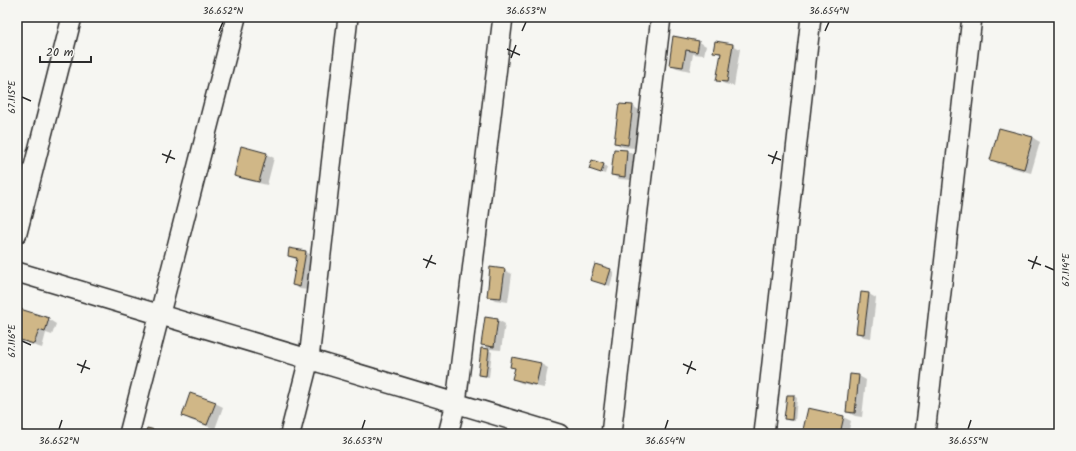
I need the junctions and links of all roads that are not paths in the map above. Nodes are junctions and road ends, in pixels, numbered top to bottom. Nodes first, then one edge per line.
1 (72, 17) edge
2 (236, 17) edge
3 (348, 17) edge
4 (502, 17) edge
5 (661, 17) edge
6 (811, 17) edge
7 (972, 17) edge
8 (17, 233) edge
9 (17, 272) edge
10 (159, 315) junction
11 (309, 360) junction
12 (456, 403) junction
13 (129, 434) edge
14 (290, 434) edge
15 (448, 434) edge
16 (559, 434) edge
17 (611, 434) edge
18 (764, 434) edge
19 (925, 434) edge

1 - 8 street
2 - 10 street
3 - 11 street
4 - 12 street
5 - 17 street
6 - 18 street
7 - 19 street
9 - 10 street
10 - 11 street
10 - 13 street
11 - 12 street
11 - 14 street
12 - 15 street
12 - 16 street

